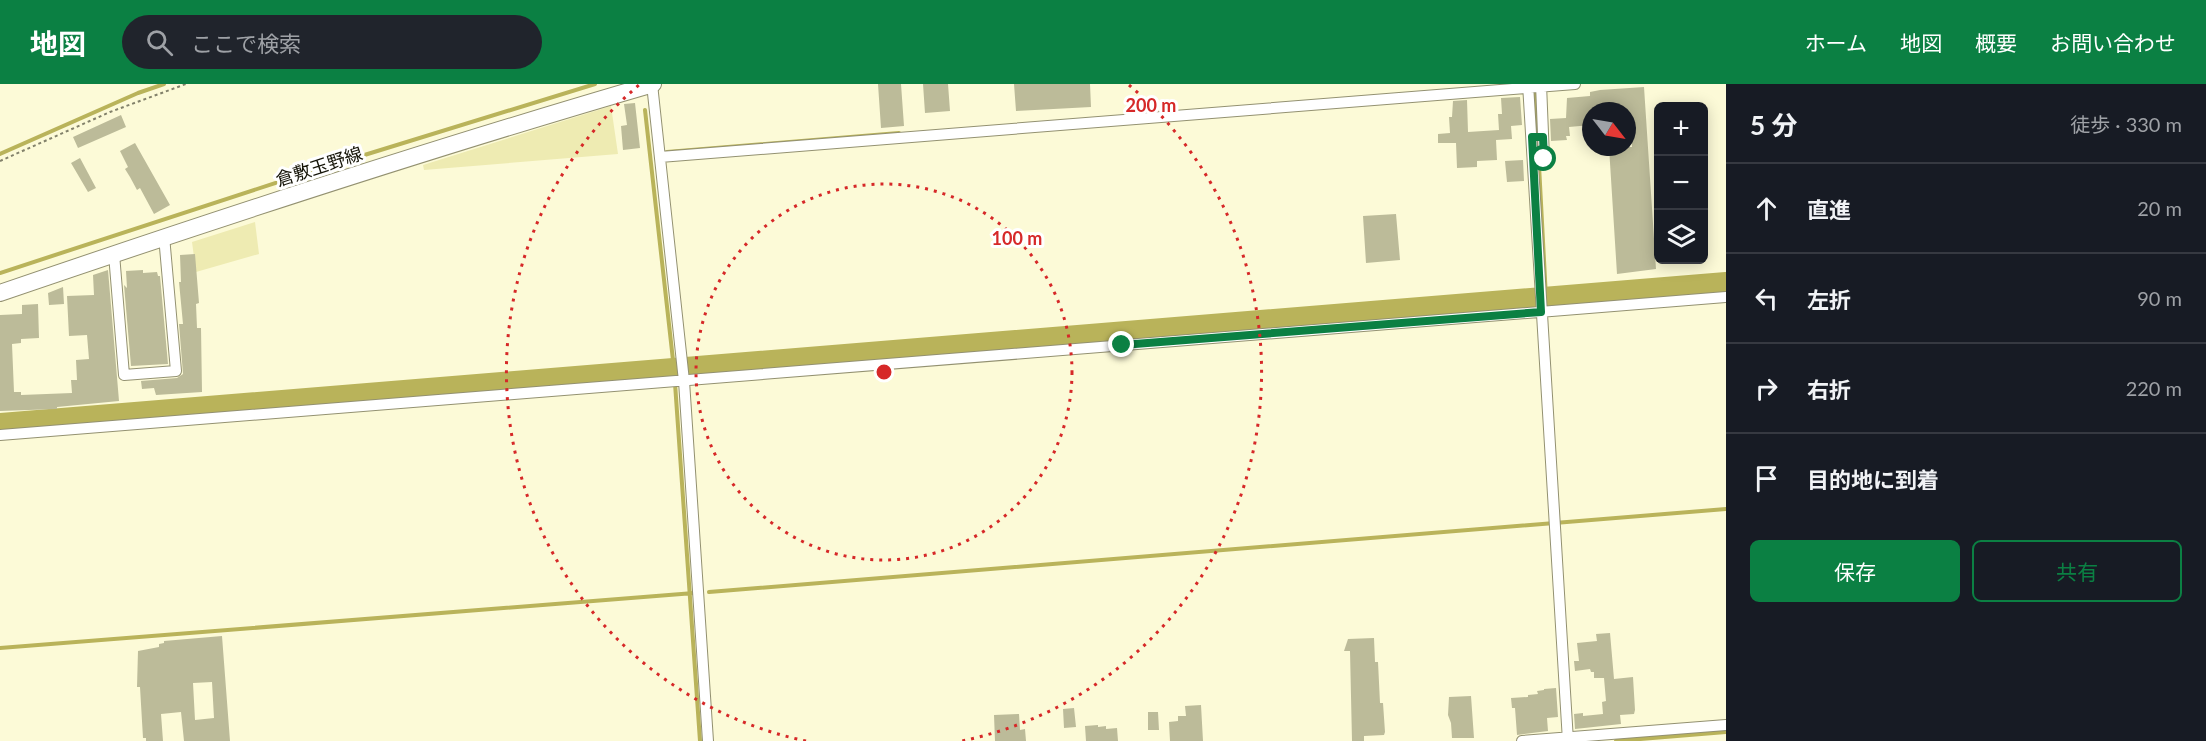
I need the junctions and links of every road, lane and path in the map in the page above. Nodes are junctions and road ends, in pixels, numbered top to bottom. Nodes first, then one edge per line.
1 (186, 84) edge
2 (652, 84) edge
3 (1575, 84) edge
4 (1535, 86) edge
5 (1538, 137) junction
6 (660, 157) junction
7 (1544, 159) dead end
8 (0, 160) edge
9 (164, 236) junction
10 (114, 254) junction
11 (0, 293) edge
12 (1726, 297) edge
13 (1541, 309) junction
14 (680, 380) junction
15 (0, 435) edge
16 (1726, 725) edge
17 (1568, 739) edge
18 (708, 741) edge
19 (1522, 741) edge

1 - 8 path
2 - 6 street
2 - 9 main road, 倉敷玉野線
3 - 4 street
4 - 5 street
4 - 6 street
5 - 7 street
5 - 13 street
6 - 14 street
9 - 10 main road, 倉敷玉野線
9 - 10 street
10 - 11 main road, 倉敷玉野線
12 - 13 street
13 - 14 street
13 - 17 street
14 - 15 street
14 - 18 street
16 - 17 street
17 - 19 street

